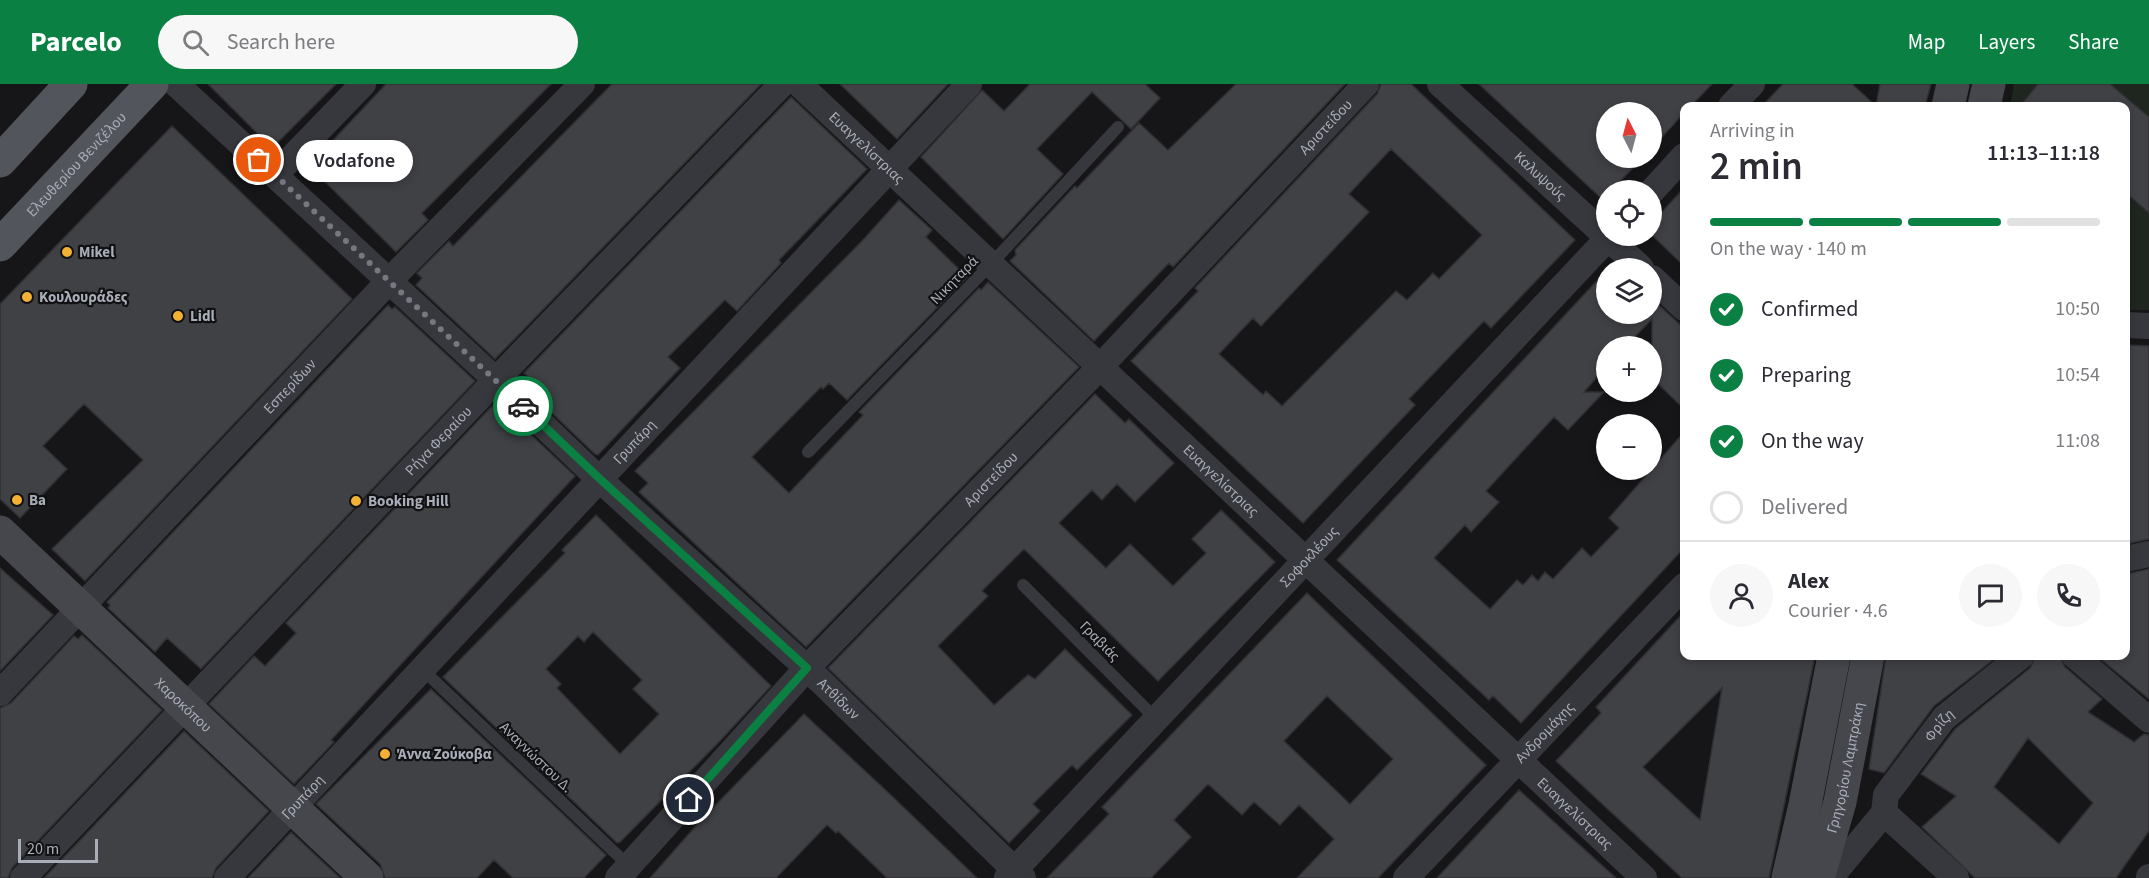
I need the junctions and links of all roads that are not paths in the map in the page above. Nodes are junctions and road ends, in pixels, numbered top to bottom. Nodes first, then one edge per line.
1 (71, 84) edge
2 (152, 84) edge
3 (176, 84) edge
4 (363, 84) edge
5 (582, 84) edge
6 (783, 84) edge
7 (799, 84) edge
8 (969, 84) edge
9 (1366, 84) edge
10 (1440, 84) edge
11 (1752, 84) edge
12 (1953, 84) edge
13 (1989, 84) edge
14 (1735, 102) edge
15 (1949, 102) edge
16 (1985, 102) edge
17 (1118, 127) dead end
18 (1680, 160) edge
19 (0, 161) edge
20 (890, 169) junction
21 (275, 175) junction
22 (1662, 181) edge
23 (1596, 225) edge
24 (0, 244) edge
25 (1601, 246) edge
26 (1618, 246) edge
27 (1631, 258) edge
28 (991, 264) junction
29 (390, 281) junction
30 (1662, 287) edge
31 (1680, 304) edge
32 (2130, 325) edge
33 (2149, 326) edge
34 (1100, 367) junction
35 (496, 380) junction
36 (808, 452) dead end
37 (600, 479) junction
38 (0, 532) edge
39 (2149, 554) edge
40 (2130, 558) edge
41 (1306, 560) junction
42 (1023, 585) dead end
43 (1680, 590) edge
44 (81, 606) junction
45 (1833, 660) edge
46 (1867, 660) edge
47 (2016, 660) edge
48 (2080, 660) edge
49 (807, 668) junction
50 (422, 669) junction
51 (0, 693) edge
52 (186, 705) junction
53 (1156, 719) junction
54 (2149, 720) edge
55 (1519, 760) junction
56 (293, 807) junction
57 (1884, 813) junction
58 (624, 872) edge
59 (1015, 875) edge
60 (23, 878) edge
61 (227, 878) edge
62 (367, 878) edge
63 (1406, 878) edge
64 (1644, 878) edge
65 (1788, 878) edge
66 (1818, 878) edge
67 (1830, 878) edge
68 (1956, 878) edge

1 - 19 main road
2 - 24 main road, Ελευθερίου Βενιζέλου
3 - 21 street, Ατθίδων
4 - 21 street
5 - 29 street, Εσπερίδων
6 - 35 street, Ρήγα Φεραίου
7 - 20 street, Ευαγγελίστριας
8 - 20 street, Γρυπάρη
9 - 34 street, Αριστείδου
10 - 23 street, Καλυψούς
11 - 14 street
12 - 15 street
13 - 16 street
17 - 28 lane, Νικηταρά
18 - 22 street
20 - 28 street, Ευαγγελίστριας
20 - 37 street, Γρυπάρη
21 - 29 street, Ατθίδων
25 - 41 street, Σοφοκλέους
26 - 27 street, Καλυψούς
28 - 34 street, Ευαγγελίστριας
28 - 36 lane, Νικηταρά
29 - 35 street, Ατθίδων
29 - 44 street, Εσπερίδων
30 - 31 street
32 - 33 street
34 - 41 street, Ευαγγελίστριας
34 - 49 street, Αριστείδου
35 - 37 street, Ατθίδων
35 - 52 street, Ρήγα Φεραίου
37 - 49 street, Ατθίδων
37 - 50 street, Γρυπάρη
38 - 44 street, Χαροκόπου
39 - 40 street
41 - 53 street, Σοφοκλέους
41 - 55 street, Ευαγγελίστριας
42 - 53 lane, Γραβιάς
43 - 55 street, Ανδρομάχης
44 - 51 street, Εσπερίδων
44 - 52 street, Χαροκόπου
45 - 65 street, Γρηγορίου Λαμπράκη
46 - 66 street, Γρηγορίου Λαμπράκη
47 - 57 street, Φρίζη
48 - 54 street
49 - 58 street, Αριστείδου
49 - 59 street, Ατθίδων
50 - 56 street, Γρυπάρη
50 - 58 lane, Αναγνώστου Δ.
52 - 56 street, Χαροκόπου
52 - 60 street, Ρήγα Φεραίου
53 - 59 street, Σοφοκλέους
55 - 63 street, Ανδρομάχης
55 - 64 street, Ευαγγελίστριας
56 - 61 street, Γρυπάρη
56 - 62 street, Χαροκόπου
57 - 67 street
57 - 68 street

